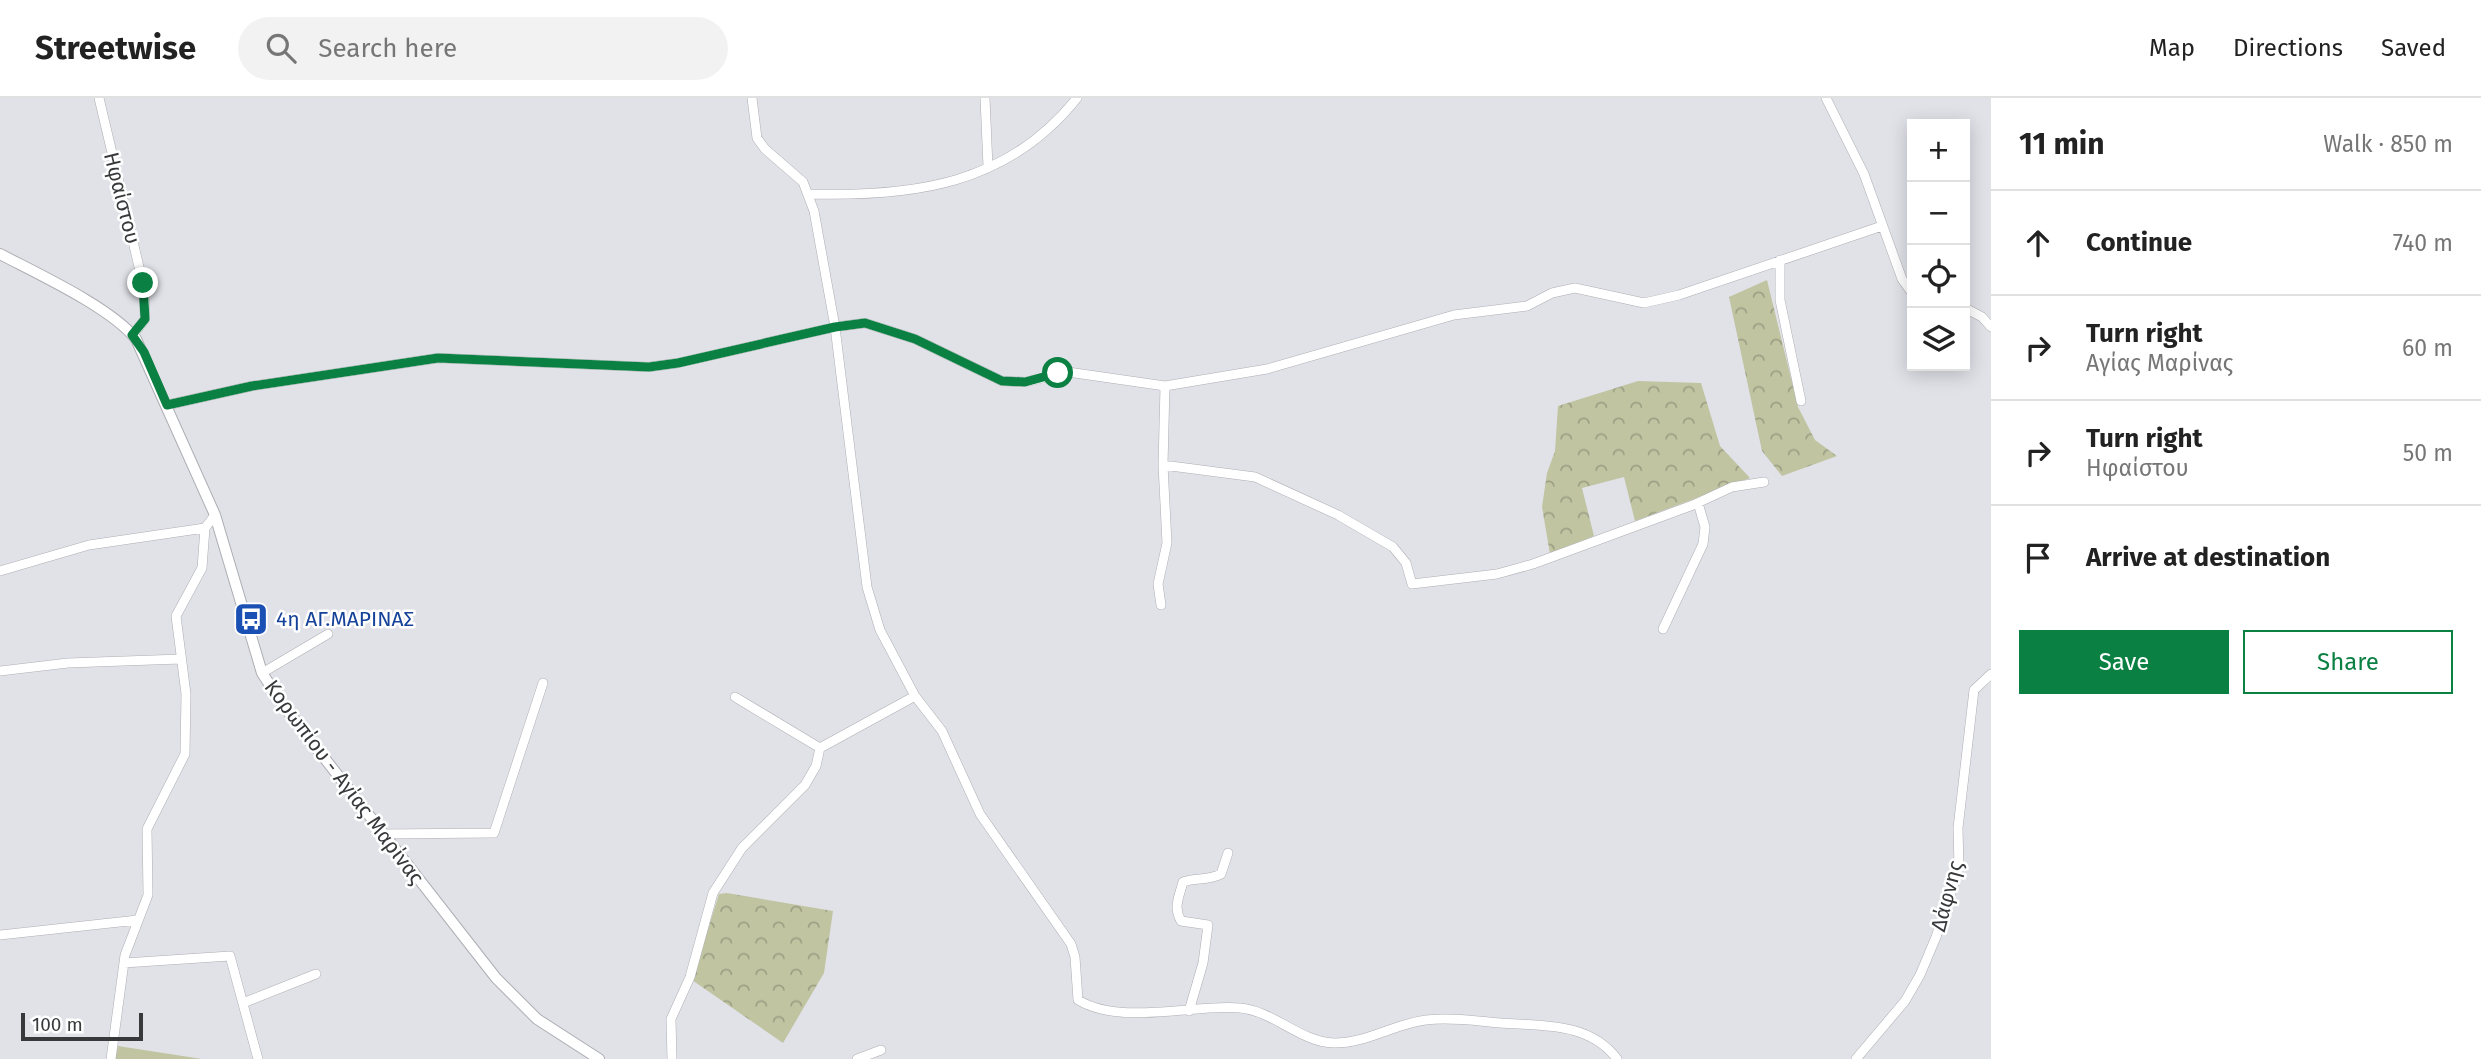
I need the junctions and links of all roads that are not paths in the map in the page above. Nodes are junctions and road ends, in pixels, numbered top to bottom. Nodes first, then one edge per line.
1 (99, 98) edge
2 (752, 98) edge
3 (985, 98) edge
4 (1077, 98) edge
5 (1826, 98) edge
6 (988, 167) junction
7 (809, 194) junction
8 (1882, 226) junction
9 (0, 254) edge
10 (1780, 260) junction
11 (1907, 286) edge
12 (1970, 311) edge
13 (835, 327) junction
14 (1991, 327) edge
15 (132, 335) junction
16 (1165, 386) junction
17 (1801, 401) dead end
18 (167, 405) junction
19 (1163, 464) junction
20 (1764, 482) dead end
21 (1698, 503) junction
22 (215, 515) junction
23 (205, 528) junction
24 (0, 571) edge
25 (1161, 605) dead end
26 (1663, 629) dead end
27 (328, 634) dead end
28 (181, 659) junction
29 (0, 671) edge
30 (262, 673) junction
31 (1991, 674) edge
32 (543, 683) dead end
33 (915, 696) junction
34 (735, 697) dead end
35 (820, 748) junction
36 (383, 834) junction
37 (1228, 853) dead end
38 (138, 920) junction
39 (0, 935) edge
40 (124, 963) junction
41 (316, 974) dead end
42 (243, 1003) junction
43 (1189, 1011) junction
44 (881, 1050) dead end
45 (111, 1059) edge
46 (258, 1059) edge
47 (599, 1059) edge
48 (672, 1059) edge
49 (857, 1059) edge
50 (1617, 1059) edge
51 (1856, 1059) edge

1 - 15 street, Ηφαίστου
2 - 7 street
3 - 6 street
4 - 6 street
5 - 8 street
6 - 7 street
7 - 13 street
8 - 10 street
8 - 11 street
9 - 15 main road
10 - 16 street
10 - 17 street
12 - 14 street
13 - 16 street
13 - 18 street
13 - 33 street
15 - 18 main road, Κορωπίου - Αγίας Μαρίνας
16 - 19 street
18 - 22 main road, Κορωπίου - Αγίας Μαρίνας
19 - 21 street
19 - 25 street
20 - 21 street
21 - 26 street
22 - 23 street
22 - 30 main road, Κορωπίου - Αγίας Μαρίνας
23 - 24 street
23 - 28 street
27 - 30 street
28 - 29 street
28 - 38 street
30 - 36 main road, Κορωπίου - Αγίας Μαρίνας
31 - 51 street, Δάφνης
32 - 36 street
33 - 35 street
33 - 43 street
34 - 35 street
35 - 48 street
36 - 47 main road, Κορωπίου - Αγίας Μαρίνας
37 - 43 street
38 - 39 street
38 - 40 street
40 - 42 street
40 - 45 street
41 - 42 street
42 - 46 street
43 - 50 street
44 - 49 street

